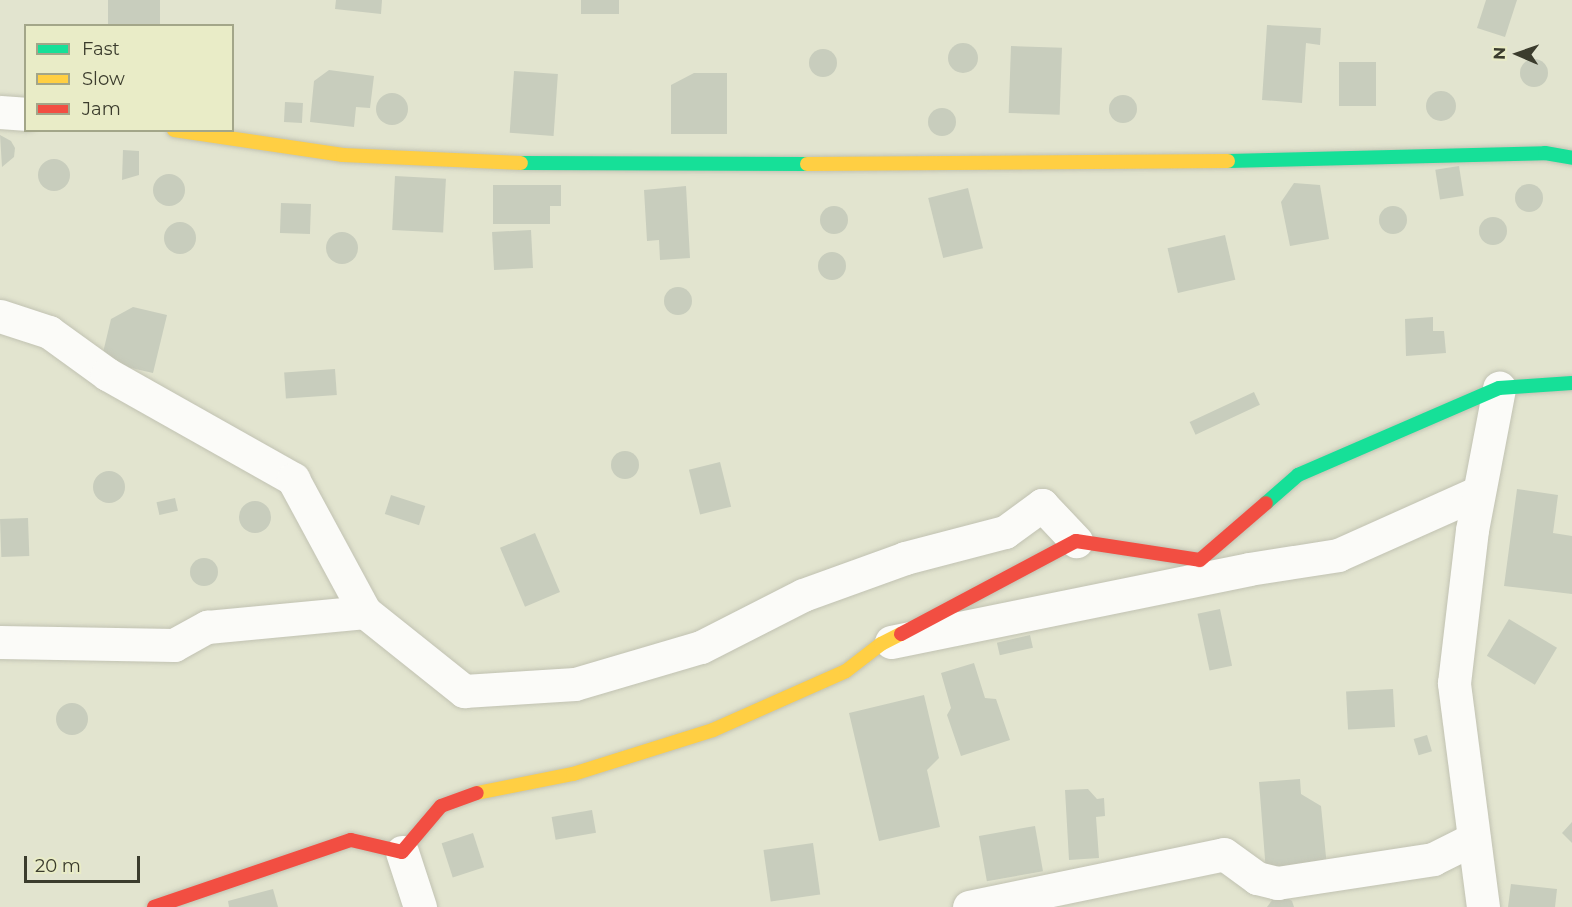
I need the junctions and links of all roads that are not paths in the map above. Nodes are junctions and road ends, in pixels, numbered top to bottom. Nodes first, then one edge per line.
1 (0, 112) edge
2 (24, 114) edge
3 (188, 132) edge
4 (1572, 158) edge
5 (0, 316) edge
6 (1572, 383) edge
7 (1499, 387) junction
8 (1479, 492) junction
9 (1076, 541) junction
10 (365, 612) junction
11 (0, 642) edge
12 (881, 644) junction
13 (1473, 839) junction
14 (402, 852) junction
15 (154, 907) edge
16 (420, 907) edge
17 (969, 907) edge
18 (1483, 907) edge

1 - 2 street
3 - 4 street
5 - 10 street
6 - 7 street
7 - 8 street
7 - 9 street
8 - 12 street
8 - 13 street
9 - 10 street
9 - 12 street
10 - 11 street
12 - 14 street
13 - 17 street
13 - 18 street
14 - 15 street
14 - 16 street

